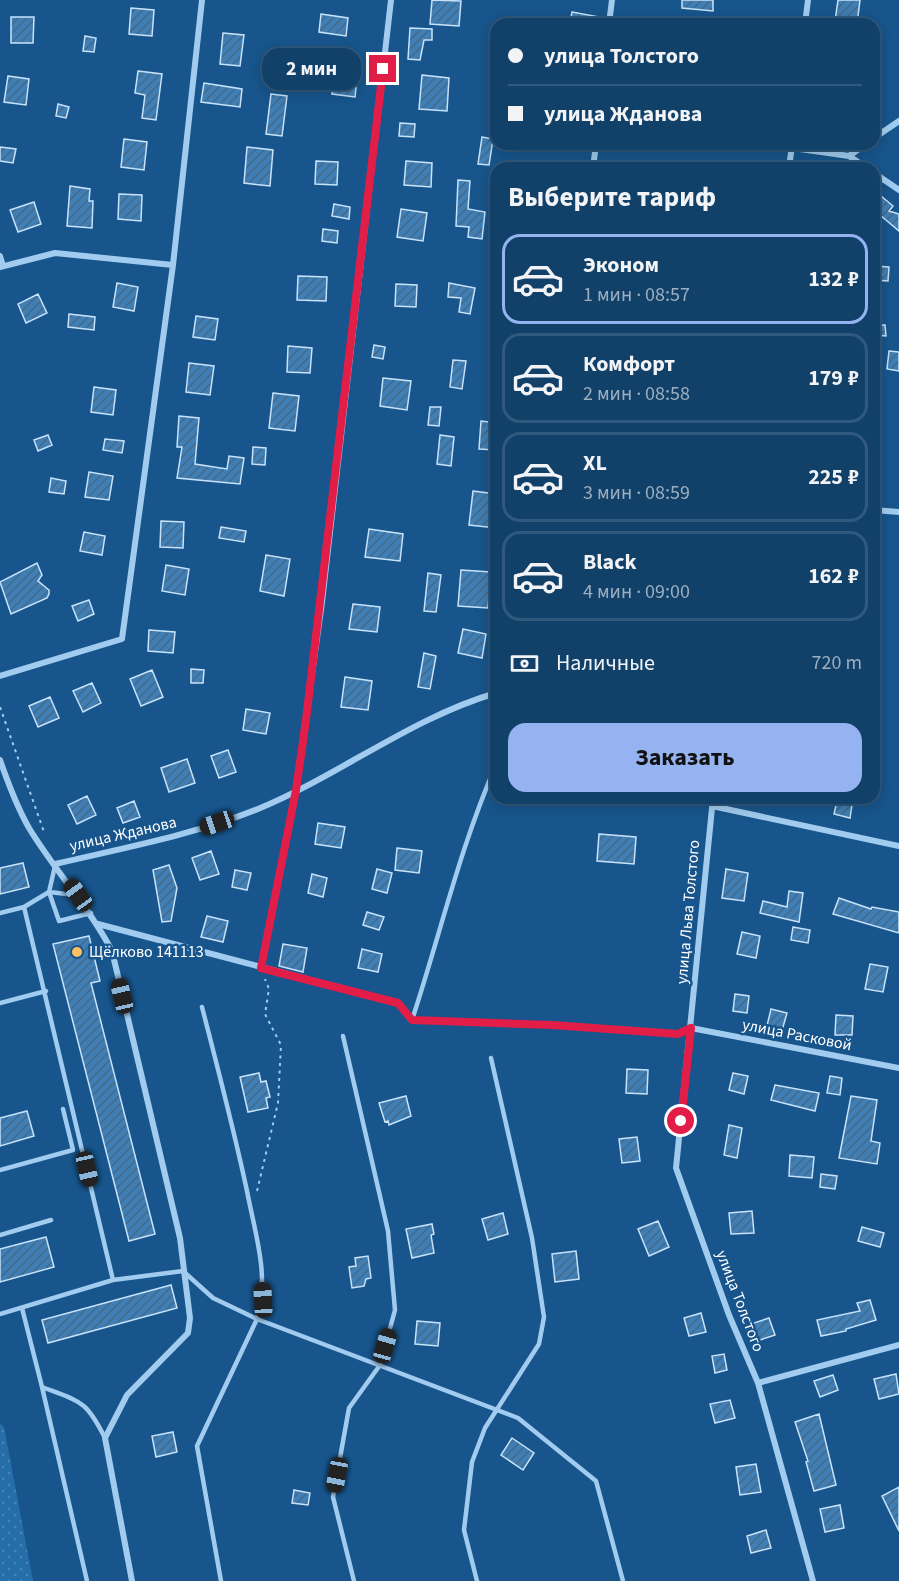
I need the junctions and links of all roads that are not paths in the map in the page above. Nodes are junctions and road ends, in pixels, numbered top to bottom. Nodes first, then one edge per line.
1 (202, 0) edge
2 (391, 0) edge
3 (612, 0) edge
4 (808, 0) edge
5 (610, 18) edge
6 (806, 18) edge
7 (899, 121) edge
8 (880, 134) edge
9 (815, 150) edge
10 (858, 150) edge
11 (849, 156) junction
12 (858, 162) edge
13 (880, 177) edge
14 (899, 190) edge
15 (0, 256) edge
16 (173, 265) junction
17 (2, 267) edge
18 (880, 510) edge
19 (899, 512) edge
20 (0, 676) edge
21 (490, 696) edge
22 (0, 760) edge
23 (490, 779) edge
24 (296, 790) junction
25 (712, 806) joint
26 (899, 846) edge
27 (55, 864) junction
28 (49, 892) junction
29 (78, 895) junction
30 (24, 907) junction
31 (0, 913) edge
32 (91, 913) junction
33 (98, 924) junction
34 (261, 968) junction
35 (46, 991) junction
36 (0, 1003) edge
37 (202, 1007) dead end
38 (412, 1020) junction
39 (691, 1028) junction
40 (343, 1036) dead end
41 (490, 1058) dead end
42 (899, 1068) edge
43 (63, 1109) dead end
44 (0, 1170) edge
45 (51, 1220) dead end
46 (0, 1235) edge
47 (183, 1271) junction
48 (113, 1280) junction
49 (22, 1308) junction
50 (0, 1314) edge
51 (257, 1319) junction
52 (899, 1345) edge
53 (380, 1365) junction
54 (758, 1383) junction
55 (42, 1387) junction
56 (498, 1410) junction
57 (105, 1438) junction
58 (87, 1581) edge
59 (132, 1581) edge
60 (221, 1581) edge
61 (354, 1581) edge
62 (477, 1581) edge
63 (622, 1581) edge
64 (813, 1581) edge

1 - 16 street
2 - 24 street
3 - 5 street
4 - 6 street
7 - 8 street
9 - 11 street
10 - 11 street
11 - 12 street
13 - 14 street
15 - 17 street
16 - 17 street
16 - 20 street
18 - 19 street
21 - 24 street, улица Жданова
22 - 27 street
23 - 38 lane
24 - 27 street, улица Жданова
24 - 34 street
25 - 26 street
25 - 39 street, улица Льва Толстого
27 - 28 lane
27 - 29 street
28 - 29 lane
28 - 30 lane
28 - 32 lane
29 - 32 street
30 - 31 lane
30 - 35 lane
32 - 33 street
33 - 34 street
33 - 47 street
34 - 38 street
35 - 36 lane
35 - 48 lane
37 - 51 lane
38 - 39 street
39 - 42 street, улица Расковой
39 - 54 street, улица Толстого
40 - 53 lane
41 - 56 lane
43 - 44 lane
45 - 46 lane
47 - 48 lane
47 - 51 lane
47 - 57 street
48 - 49 lane
49 - 50 lane
49 - 55 lane
51 - 53 lane
51 - 60 lane
52 - 54 street
53 - 56 lane
53 - 61 lane
54 - 64 street, улица Толстого
55 - 57 lane
55 - 58 lane
56 - 62 lane
56 - 63 lane
57 - 59 street

